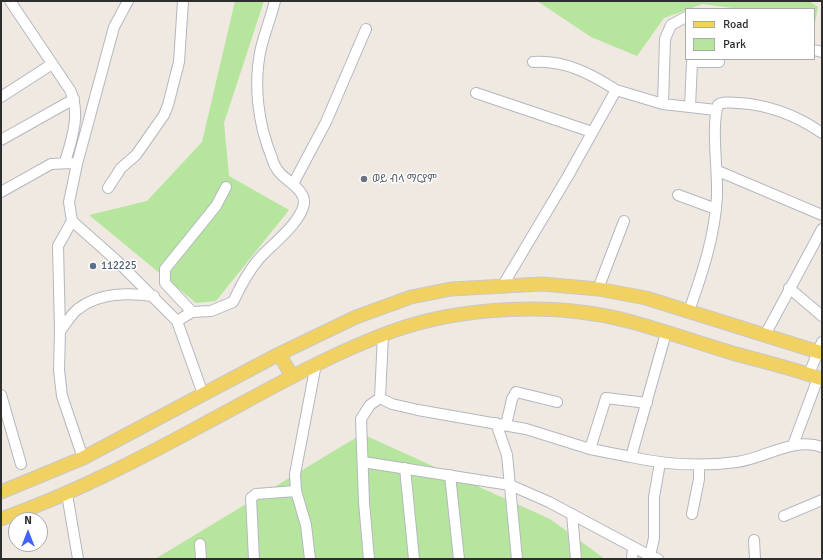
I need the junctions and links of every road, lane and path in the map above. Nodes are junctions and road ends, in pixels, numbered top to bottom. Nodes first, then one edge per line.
1 (10, 1) edge
2 (128, 1) edge
3 (183, 1) edge
4 (275, 1) edge
5 (685, 18) edge
6 (366, 29) dead end
7 (533, 62) dead end
8 (719, 62) dead end
9 (52, 64) junction
10 (616, 90) junction
11 (476, 93) dead end
12 (1, 97) edge
13 (74, 99) junction
14 (663, 104) junction
15 (690, 107) junction
16 (716, 110) junction
17 (592, 132) junction
18 (822, 133) edge
19 (1, 140) edge
20 (65, 162) junction
21 (77, 164) junction
22 (718, 171) junction
23 (293, 184) junction
24 (226, 187) dead end
25 (108, 188) dead end
26 (1, 192) edge
27 (678, 195) dead end
28 (716, 209) junction
29 (822, 215) edge
30 (624, 220) dead end
31 (72, 221) junction
32 (822, 229) edge
33 (503, 285) junction
34 (789, 288) junction
35 (598, 289) junction
36 (154, 296) junction
37 (689, 311) junction
38 (192, 312) junction
39 (822, 316) edge
40 (177, 321) junction
41 (60, 331) junction
42 (666, 333) junction
43 (383, 335) junction
44 (765, 335) junction
45 (820, 349) edge
46 (279, 354) junction
47 (316, 364) junction
48 (292, 376) junction
49 (816, 377) edge
50 (204, 394) junction
51 (1, 395) edge
52 (380, 398) junction
53 (557, 402) dead end
54 (647, 404) junction
55 (5, 424) edge
56 (501, 424) junction
57 (793, 445) junction
58 (822, 447) edge
59 (590, 448) junction
60 (631, 457) junction
61 (83, 458) junction
62 (363, 462) junction
63 (660, 463) junction
64 (21, 464) dead end
65 (699, 466) junction
66 (405, 468) junction
67 (450, 475) junction
68 (510, 485) junction
69 (296, 491) junction
70 (1, 492) edge
71 (67, 494) junction
72 (822, 500) edge
73 (572, 514) junction
74 (692, 514) dead end
75 (784, 516) dead end
76 (1, 519) edge
77 (754, 540) dead end
78 (200, 544) dead end
79 (633, 547) junction
80 (654, 558) edge
81 (78, 559) edge
82 (201, 559) edge
83 (254, 559) edge
84 (310, 559) edge
85 (369, 559) edge
86 (414, 559) edge
87 (459, 559) edge
88 (517, 559) edge
89 (576, 559) edge
90 (632, 559) edge
91 (755, 559) edge

1 - 9 street
2 - 21 street
3 - 25 street
4 - 23 street
5 - 14 street
6 - 23 street
7 - 10 street
8 - 15 street
9 - 12 street
9 - 13 street
10 - 14 street
10 - 17 street
11 - 17 street
13 - 19 street
13 - 20 street
14 - 15 street
15 - 16 street
16 - 18 street
16 - 22 street
17 - 33 street
20 - 21 street
20 - 26 street
21 - 31 street
22 - 28 street
22 - 29 street
23 - 38 street
24 - 38 street
27 - 28 street
28 - 37 street
30 - 35 street
31 - 36 street
31 - 41 street
32 - 34 street
33 - 35 main road
33 - 46 main road
34 - 39 street
34 - 44 street
35 - 37 main road
36 - 40 street
36 - 41 street
37 - 44 main road
38 - 40 street
40 - 50 street
41 - 61 street
42 - 43 main road
42 - 49 main road
42 - 54 street
43 - 47 main road
43 - 52 street
44 - 45 main road
45 - 49 street
46 - 48 main road
46 - 50 main road
47 - 48 main road
47 - 69 street
48 - 71 main road
49 - 57 street
50 - 61 main road
51 - 55 street
52 - 56 street
52 - 62 street
53 - 56 street
54 - 59 street
54 - 60 street
55 - 64 street
56 - 59 street
56 - 68 street
57 - 58 street
57 - 65 street
59 - 60 street
60 - 63 street
61 - 70 main road
62 - 66 street
62 - 85 street
63 - 65 street
63 - 80 street
65 - 74 street
66 - 67 street
66 - 86 street
67 - 68 street
67 - 87 street
68 - 73 street
68 - 88 street
69 - 83 street
69 - 84 street
71 - 76 main road
71 - 81 street
72 - 75 street
73 - 79 street
73 - 89 street
77 - 91 street
78 - 82 street
79 - 80 street
79 - 90 street

